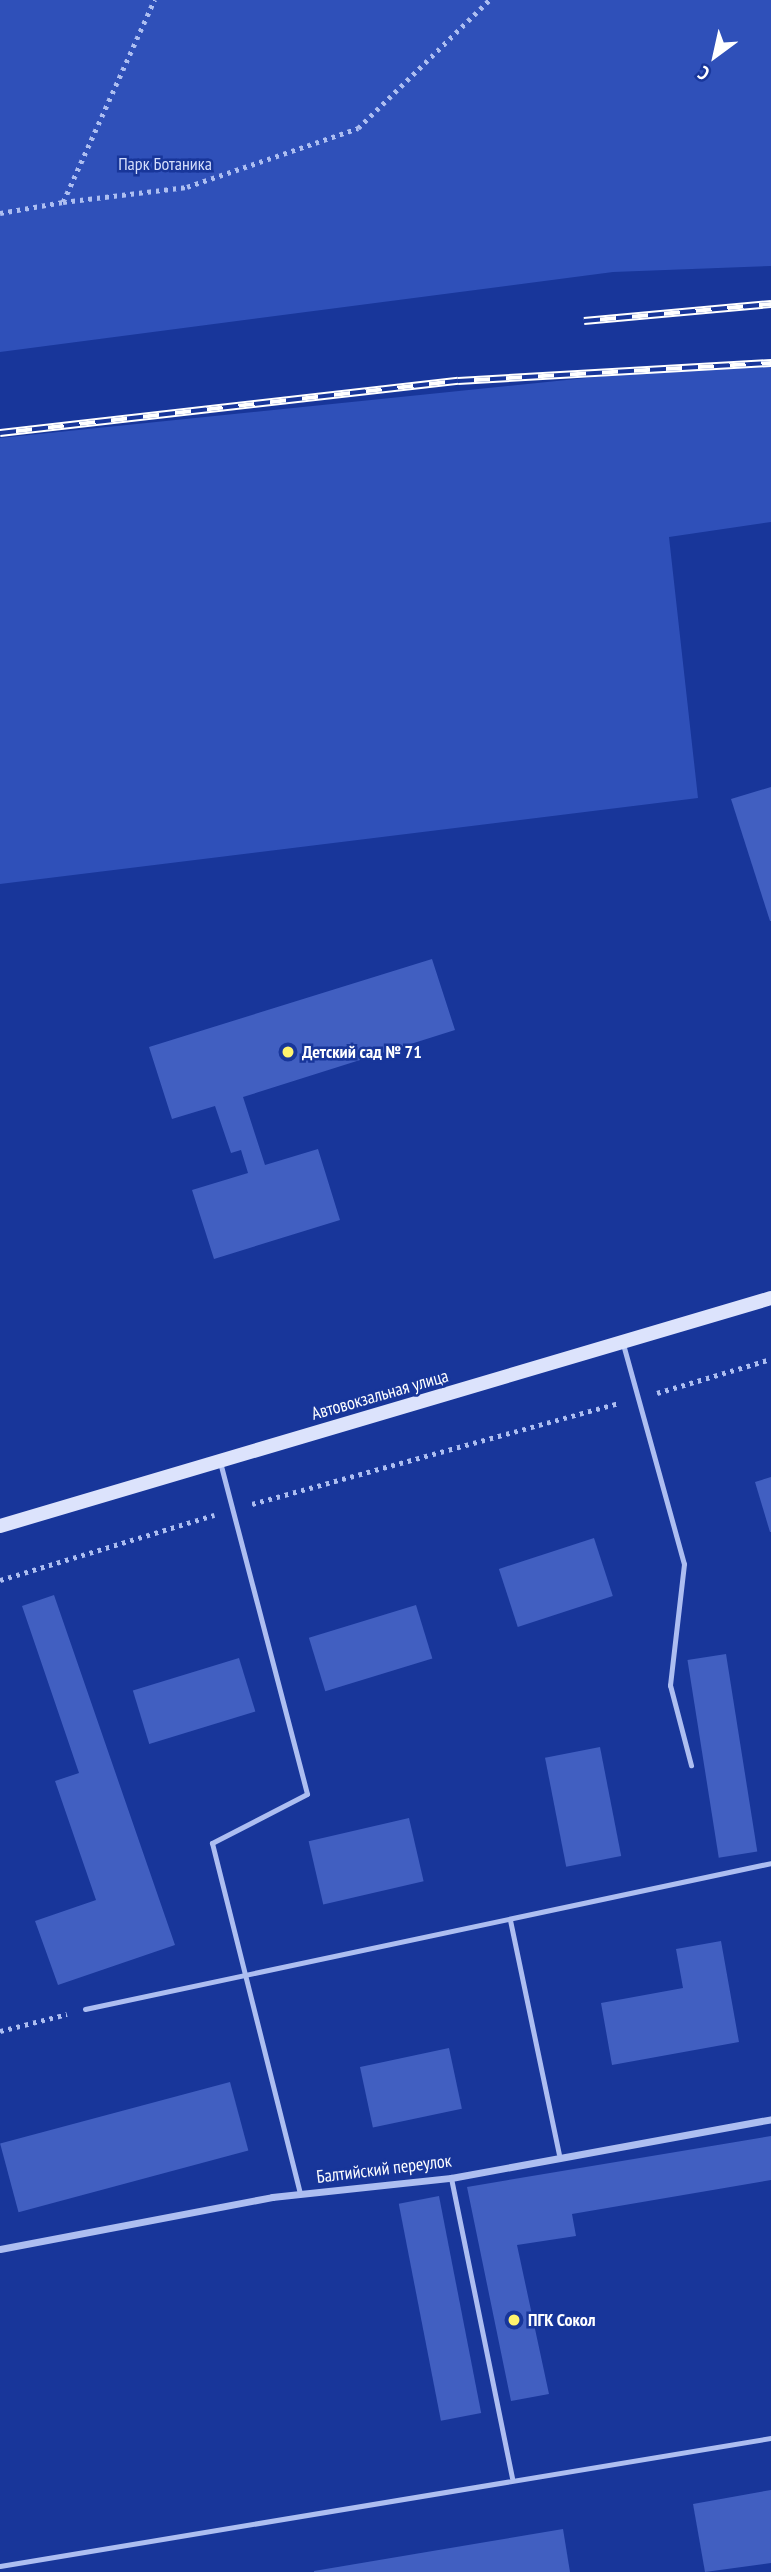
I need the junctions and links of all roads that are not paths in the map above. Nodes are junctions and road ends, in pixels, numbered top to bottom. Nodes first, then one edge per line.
1 (771, 1298) edge
2 (623, 1344) junction
3 (219, 1462) junction
4 (0, 1526) edge
5 (691, 1765) dead end
6 (771, 1863) edge
7 (510, 1920) junction
8 (246, 1977) junction
9 (85, 2009) road end
10 (771, 2119) edge
11 (559, 2154) junction
12 (451, 2178) junction
13 (300, 2194) junction
14 (0, 2249) edge
15 (771, 2438) edge
16 (512, 2478) junction
17 (0, 2566) edge

1 - 2 street, Автовокзальная улица
2 - 3 street, Автовокзальная улица
2 - 5 lane
3 - 4 street, Автовокзальная улица
3 - 8 lane
6 - 7 lane
7 - 8 lane
7 - 11 lane
8 - 9 lane
8 - 13 lane
10 - 11 street, Балтийский переулок
11 - 12 street, Балтийский переулок
12 - 13 street, Балтийский переулок
12 - 16 lane
13 - 14 street, Балтийский переулок
15 - 16 lane
16 - 17 lane

